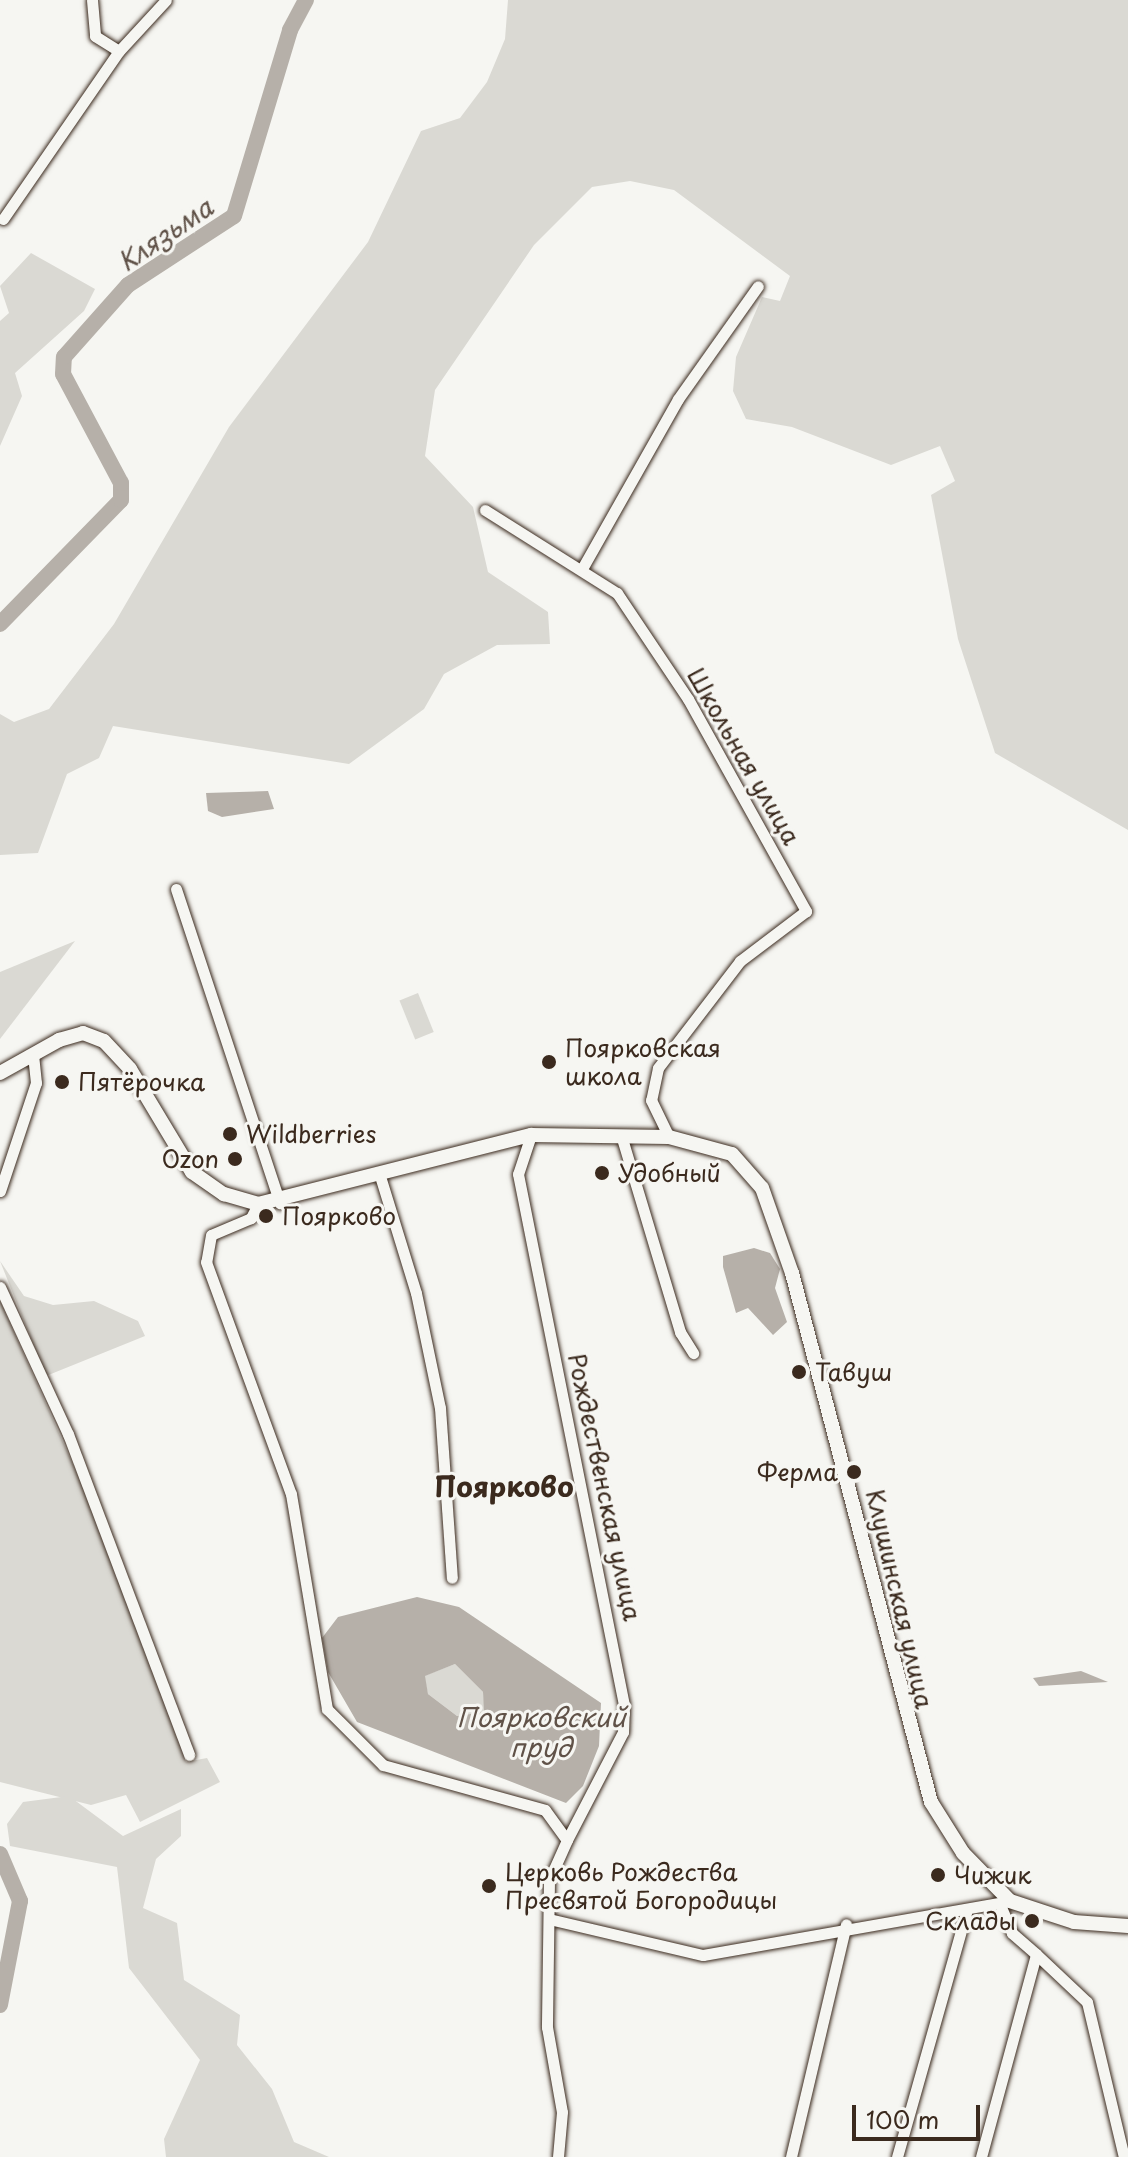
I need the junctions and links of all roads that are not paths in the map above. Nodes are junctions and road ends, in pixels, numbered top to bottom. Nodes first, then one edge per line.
1 (92, 0) edge
2 (166, 0) edge
3 (119, 51) junction
4 (3, 219) dead end
5 (758, 286) dead end
6 (485, 510) dead end
7 (583, 567) junction
8 (176, 889) dead end
9 (33, 1054) junction
10 (0, 1073) edge
11 (531, 1135) junction
12 (621, 1135) junction
13 (669, 1137) junction
14 (380, 1176) junction
15 (0, 1191) edge
16 (280, 1203) junction
17 (258, 1204) junction
18 (0, 1287) edge
19 (693, 1353) dead end
20 (452, 1578) dead end
21 (189, 1755) dead end
22 (567, 1840) junction
23 (1005, 1904) junction
24 (966, 1913) junction
25 (549, 1919) junction
26 (846, 1924) junction
27 (1128, 1926) edge
28 (1036, 1954) junction
29 (558, 2157) edge
30 (791, 2157) edge
31 (897, 2157) edge
32 (981, 2157) edge
33 (1124, 2157) edge

1 - 3 street
2 - 3 street
3 - 4 street
5 - 7 street
6 - 7 street, Школьная улица
7 - 13 street, Школьная улица
8 - 16 street
9 - 10 main road
9 - 15 street
9 - 17 main road
11 - 12 main road
11 - 14 main road
11 - 22 street, Рождественская улица
12 - 13 main road
12 - 19 street
13 - 23 main road, Клушинская улица
14 - 16 main road
14 - 20 street
16 - 17 main road
17 - 22 street
18 - 21 street
22 - 25 street, Рождественская улица
23 - 24 street
23 - 27 main road, Клушинская улица
23 - 28 street
24 - 26 street
24 - 31 street
25 - 26 street
25 - 29 street, Рождественская улица
26 - 30 street
28 - 32 street
28 - 33 street

